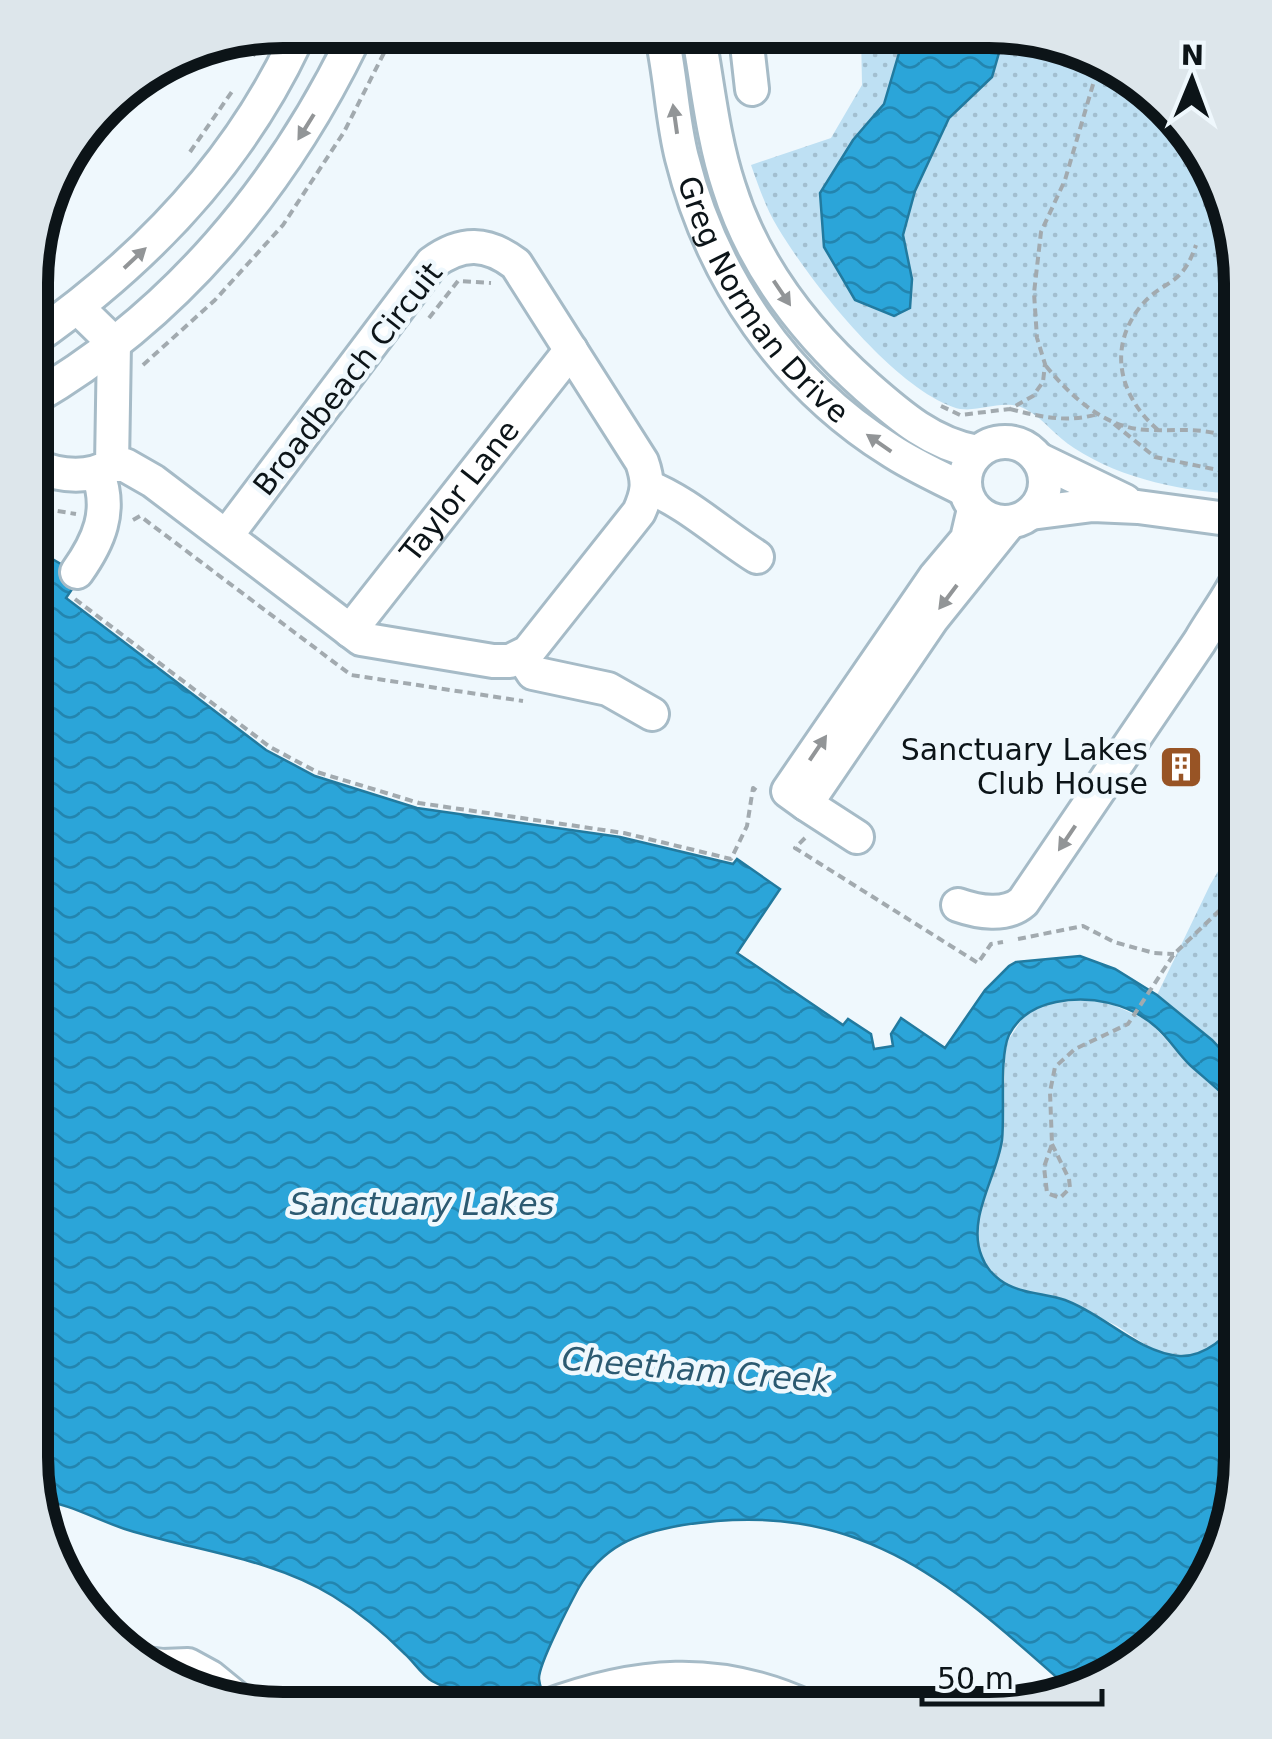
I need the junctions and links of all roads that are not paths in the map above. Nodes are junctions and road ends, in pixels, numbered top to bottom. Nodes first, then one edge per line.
1 (292, 48) edge
2 (349, 48) edge
3 (664, 48) edge
4 (701, 48) edge
5 (747, 48) edge
6 (752, 89) dead end
7 (749, 238) junction
8 (715, 252) junction
9 (78, 308) junction
10 (48, 329) edge
11 (114, 343) junction
12 (570, 350) junction
13 (48, 388) edge
14 (977, 452) junction
15 (1038, 459) junction
16 (48, 468) edge
17 (105, 470) junction
18 (648, 487) junction
19 (969, 499) junction
20 (1138, 507) junction
21 (1021, 517) junction
22 (1224, 519) edge
23 (227, 535) junction
24 (757, 557) dead end
25 (75, 584) road end
26 (1224, 585) edge
27 (1224, 599) edge
28 (1221, 603) junction
29 (350, 631) junction
30 (522, 656) junction
31 (652, 714) dead end
32 (811, 816) junction
33 (857, 837) dead end
34 (958, 905) dead end
35 (176, 1665) edge
36 (214, 1681) edge
37 (592, 1692) edge
38 (765, 1692) edge

9 -> 1 street
2 -> 11 street
8 -> 3 street, Greg Norman Drive
4 - 7 street, Greg Norman Drive
5 - 6 street
7 - 8 street
7 -> 14 street, Greg Norman Drive
19 -> 8 street, Greg Norman Drive
9 - 10 street
9 - 11 street
11 - 13 street
11 - 17 street
12 - 18 street, Broadbeach Circuit
12 - 23 street, Broadbeach Circuit
12 - 29 street, Taylor Lane
14 - 15 street, Greg Norman Drive
14 - 19 street
15 - 20 street, Greg Norman Drive
15 - 21 street
16 - 17 street
17 - 23 street
17 - 25 street
18 - 24 street
18 - 30 street
19 - 21 street, Greg Norman Drive
32 -> 19 street
20 - 21 street, Greg Norman Drive
20 - 22 street, Greg Norman Drive
21 -> 32 street
23 - 29 street
26 - 28 street
27 - 28 street
28 -> 34 street
29 - 30 street
30 - 31 street
32 - 33 street
35 - 36 street
37 - 38 street

